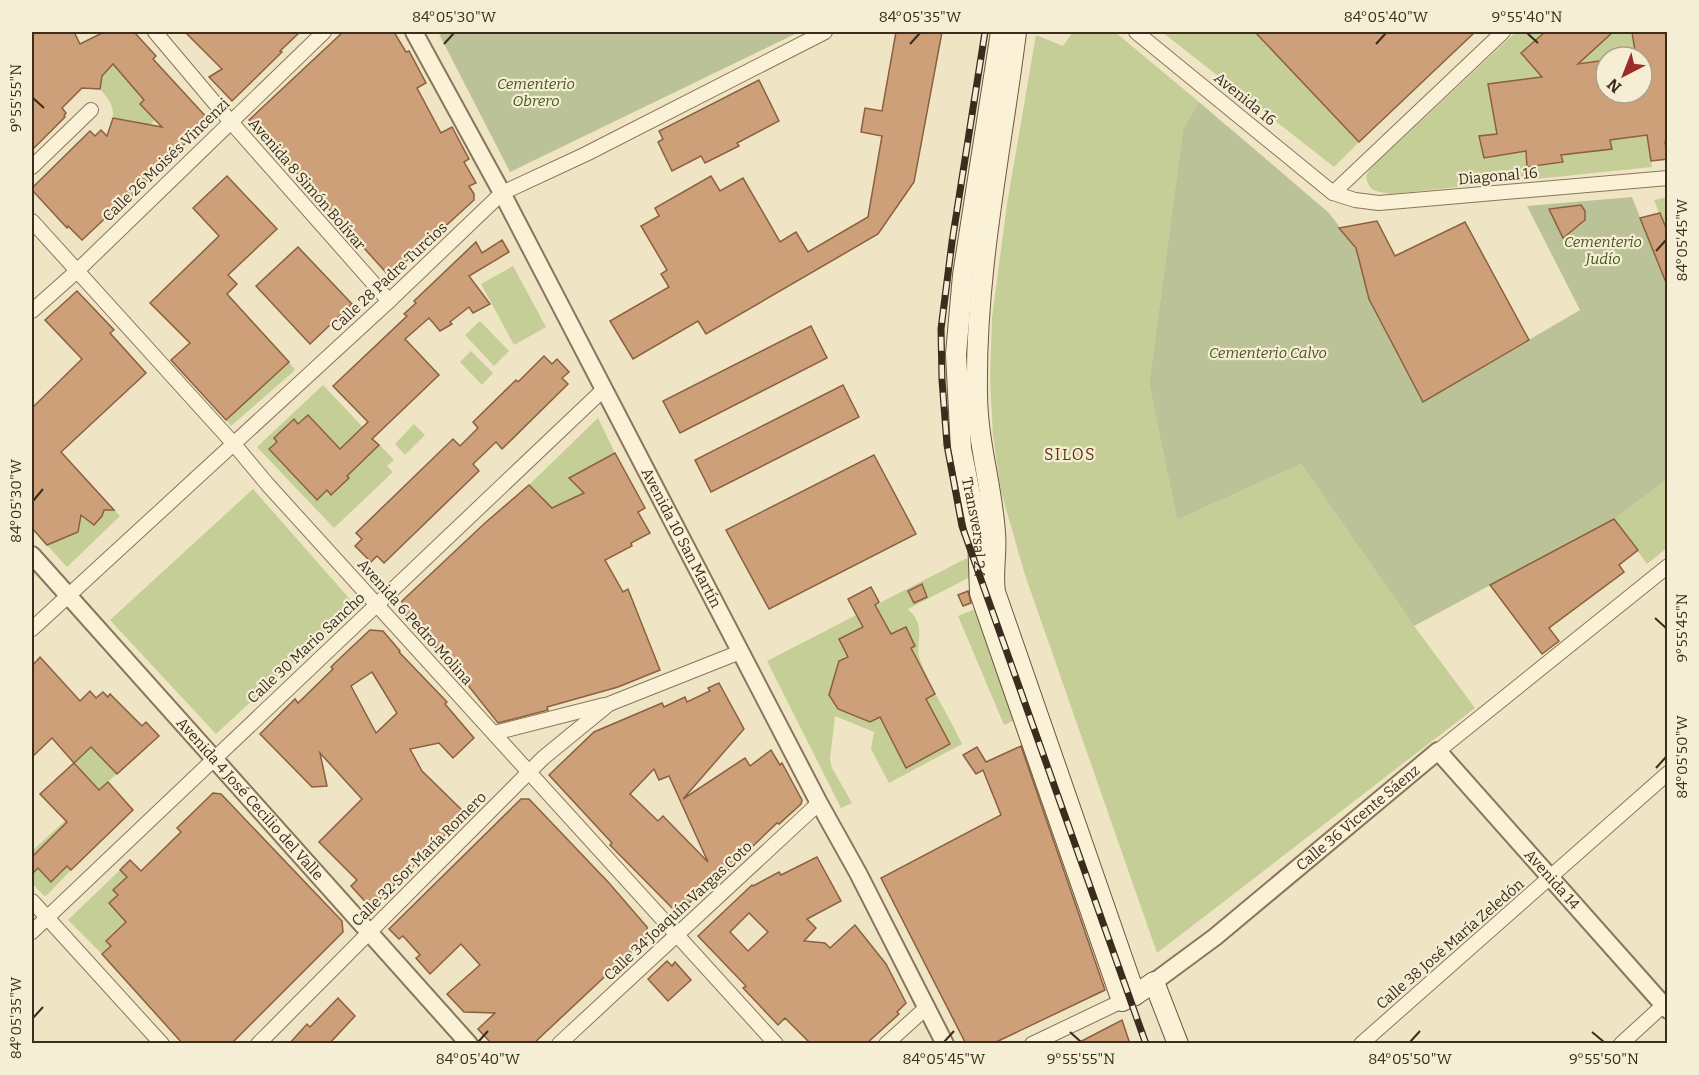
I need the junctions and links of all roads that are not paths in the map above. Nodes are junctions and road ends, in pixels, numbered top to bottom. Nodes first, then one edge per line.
1 (155, 32) edge
2 (324, 32) edge
3 (414, 32) edge
4 (825, 32) edge
5 (1001, 32) edge
6 (1136, 32) edge
7 (1503, 32) edge
8 (1017, 38) edge
9 (91, 110) dead end
10 (230, 121) junction
11 (32, 167) edge
12 (1668, 178) edge
13 (501, 193) junction
14 (1333, 193) junction
15 (980, 218) junction
16 (32, 221) edge
17 (77, 271) junction
18 (389, 301) junction
19 (32, 311) edge
20 (604, 389) junction
21 (233, 443) junction
22 (32, 555) edge
23 (1668, 566) edge
24 (67, 595) junction
25 (377, 604) junction
26 (32, 629) edge
27 (740, 652) junction
28 (609, 704) junction
29 (494, 733) junction
30 (1438, 751) junction
31 (212, 759) junction
32 (529, 772) junction
33 (1668, 773) edge
34 (819, 803) junction
35 (1549, 877) junction
36 (32, 901) edge
37 (47, 918) junction
38 (32, 932) edge
39 (368, 933) junction
40 (676, 934) junction
41 (1154, 982) junction
42 (1129, 998) junction
43 (1666, 1005) edge
44 (927, 1007) junction
45 (162, 1044) edge
46 (258, 1044) edge
47 (468, 1044) edge
48 (560, 1044) edge
49 (776, 1044) edge
50 (886, 1044) edge
51 (945, 1044) edge
52 (1032, 1044) edge
53 (1178, 1044) edge
54 (1361, 1044) edge
55 (1621, 1044) edge

1 - 10 street, Avenida 8 Simón Bolívar
2 - 10 street, Calle 26 Moisés Vincenzi
3 - 13 street, Avenida 10 San Martín
4 - 13 street, Calle 28 Padre Turcios
5 - 15 main road, Transversal 24
6 - 14 street, Avenida 16
7 - 14 street
8 - 15 main road, Transversal 24
9 - 11 street
10 - 17 street, Calle 26 Moisés Vincenzi
10 - 18 street, Avenida 8 Simón Bolívar
12 - 14 street, Diagonal 16
13 - 18 street, Calle 28 Padre Turcios
13 - 20 street, Avenida 10 San Martín
15 - 42 main road, Transversal 24
16 - 17 street, Avenida 6 Pedro Molina
17 - 19 street, Calle 26 Moisés Vincenzi
17 - 21 street, Avenida 6 Pedro Molina
18 - 21 street, Calle 28 Padre Turcios
20 - 25 street, Calle 30 Mario Sancho
20 - 27 street, Avenida 10 San Martín
21 - 24 street, Calle 28 Padre Turcios
21 - 25 street, Avenida 6 Pedro Molina
22 - 24 street, Avenida 4 José Cecilio del Valle
23 - 30 street, Calle 36 Vicente Sáenz
24 - 26 street, Calle 28 Padre Turcios
24 - 31 street, Avenida 4 José Cecilio del Valle
25 - 29 street, Avenida 6 Pedro Molina
25 - 31 street, Calle 30 Mario Sancho
27 - 28 street, Calle 32 Sor María Romero
27 - 34 street, Avenida 10 San Martín
28 - 29 street, Calle 32 Sor María Romero
28 - 32 street, Calle 32 Sor María Romero
29 - 32 street, Avenida 6 Pedro Molina
30 - 35 street, Avenida 14
30 - 41 street, Calle 36 Vicente Sáenz
31 - 37 street, Calle 30 Mario Sancho
31 - 39 street, Avenida 4 José Cecilio del Valle
32 - 39 street, Calle 32 Sor María Romero
32 - 40 street, Avenida 6 Pedro Molina
33 - 35 street, Calle 38 José María Zeledón
34 - 40 street, Calle 34 Joaquín Vargas Coto
34 - 44 street, Avenida 10 San Martín
35 - 43 street, Avenida 14
35 - 54 street, Calle 38 José María Zeledón
36 - 37 street
37 - 38 street, Calle 30 Mario Sancho
37 - 45 street
39 - 46 street, Calle 32 Sor María Romero
39 - 47 street, Avenida 4 José Cecilio del Valle
40 - 48 street, Calle 34 Joaquín Vargas Coto
40 - 49 street, Avenida 6 Pedro Molina
41 - 42 main road, Calle 36 Vicente Sáenz
41 - 53 main road
42 - 52 street, Calle 36 Vicente Sáenz
43 - 55 street
44 - 50 street
44 - 51 street, Avenida 10 San Martín

